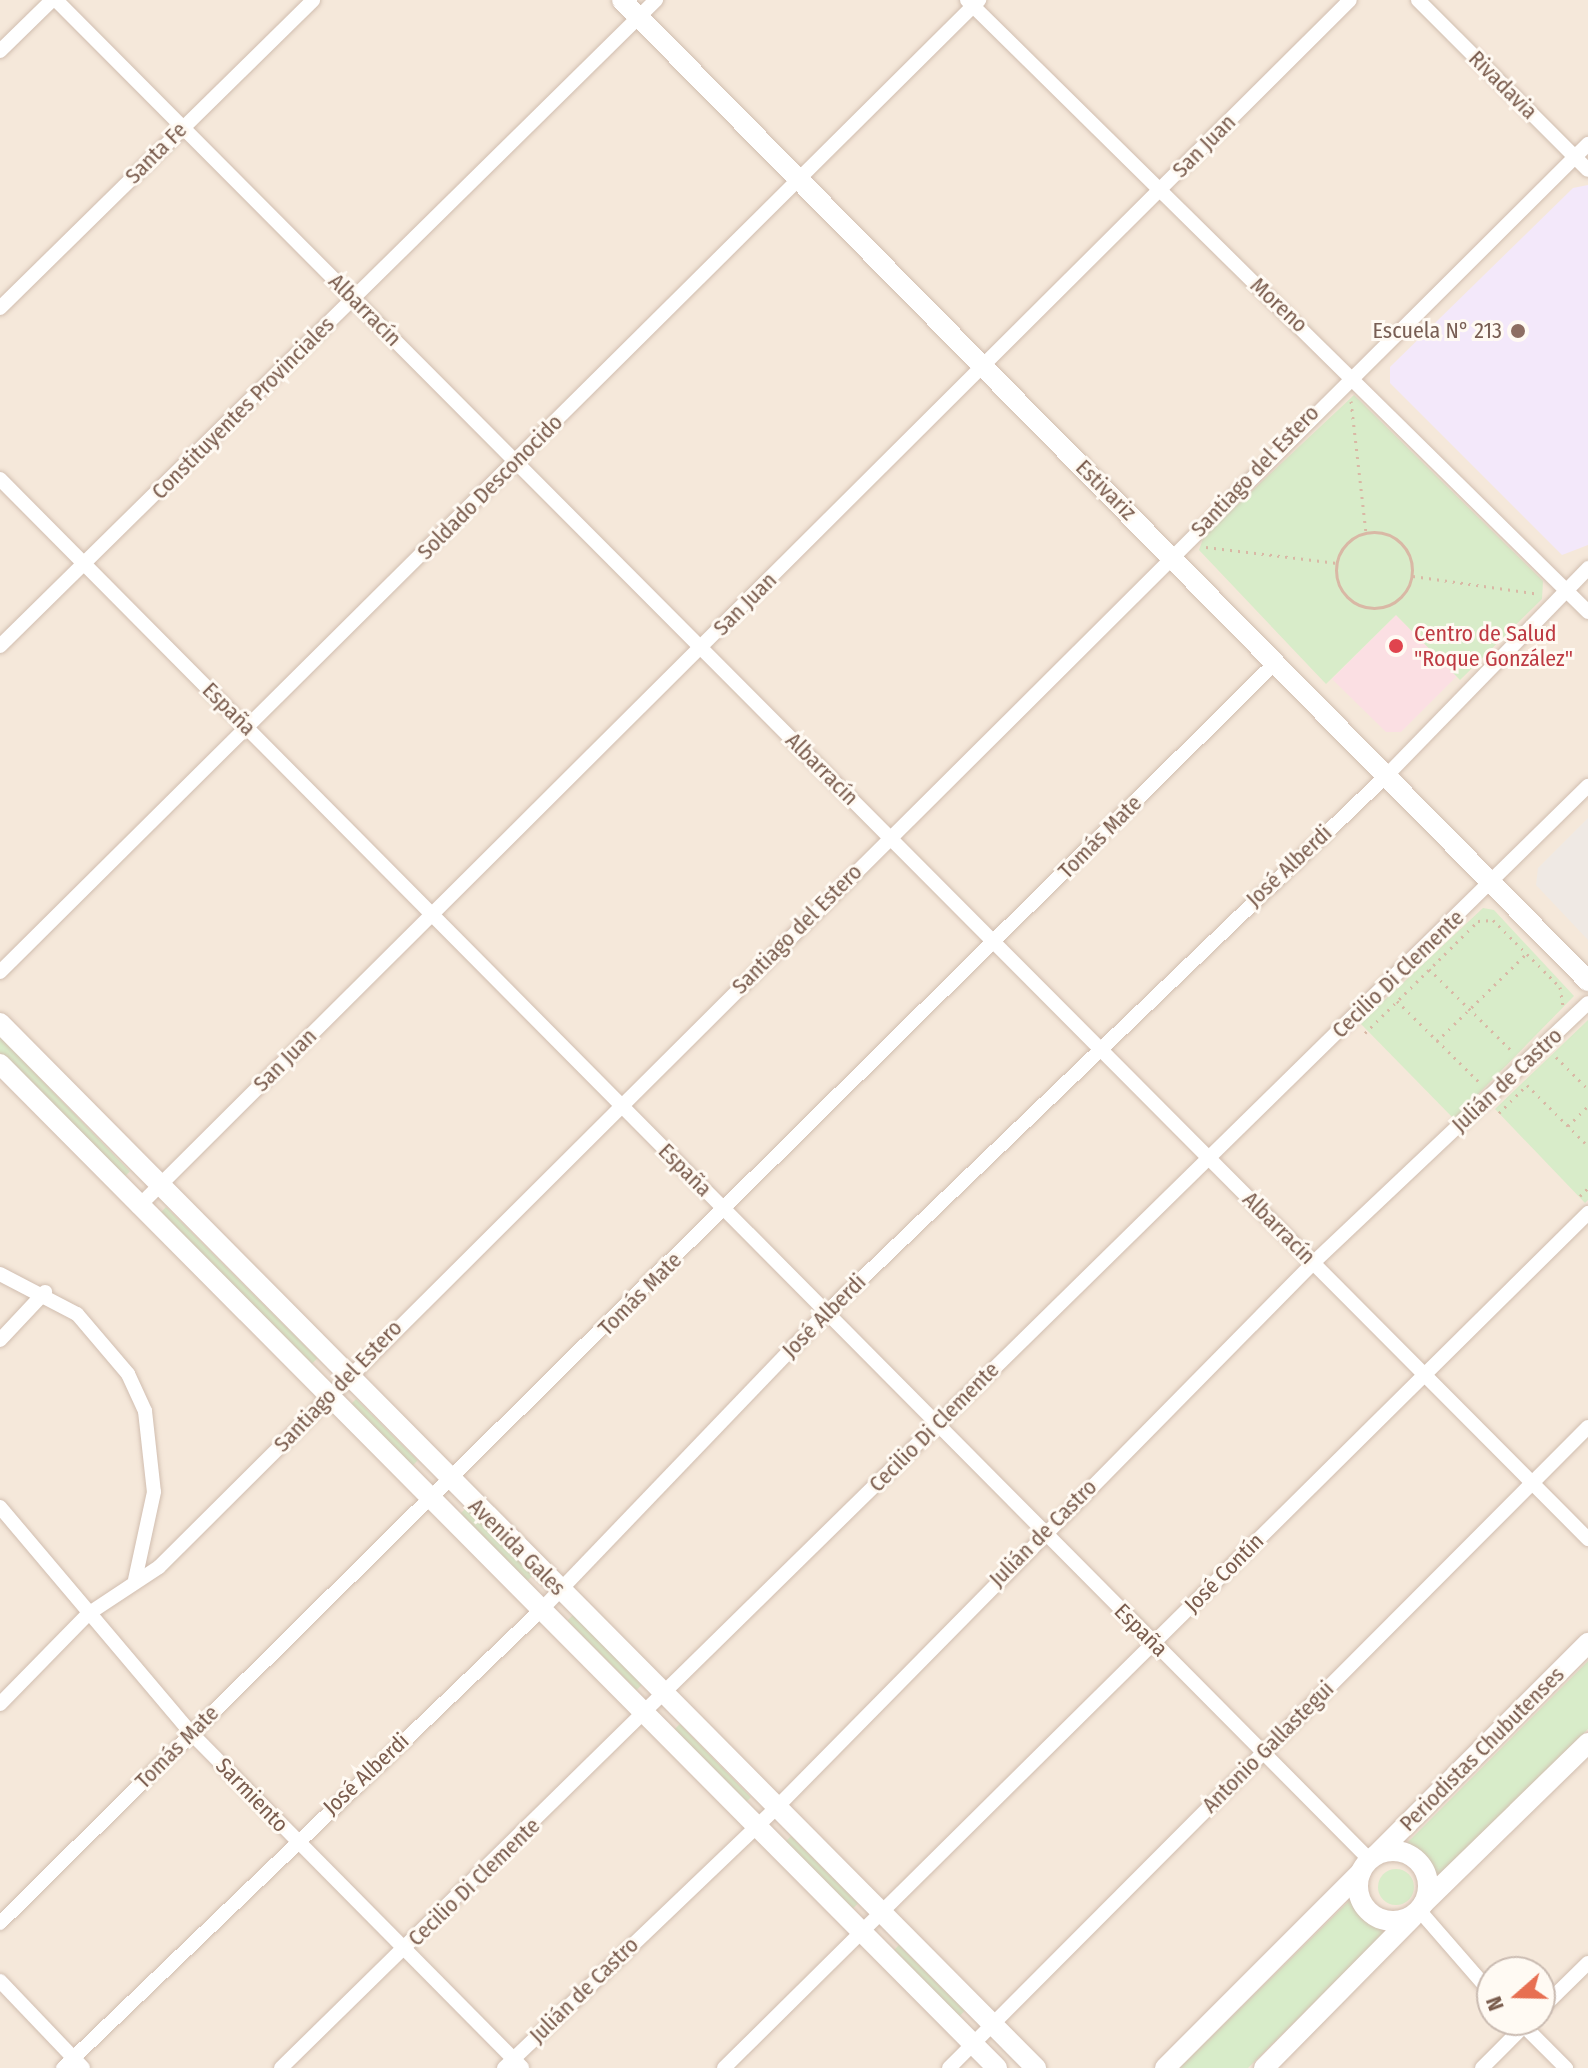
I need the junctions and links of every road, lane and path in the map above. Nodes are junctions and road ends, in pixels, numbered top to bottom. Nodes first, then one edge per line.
1 (54, 0) edge
2 (313, 0) edge
3 (622, 0) edge
4 (656, 0) edge
5 (1350, 0) edge
6 (1418, 0) edge
7 (973, 2) edge
8 (639, 17) junction
9 (0, 51) edge
10 (182, 127) junction
11 (1588, 144) edge
12 (1575, 158) junction
13 (1588, 170) edge
14 (800, 179) junction
15 (1158, 192) junction
16 (354, 299) junction
17 (0, 308) edge
18 (983, 367) junction
19 (1350, 374) junction
20 (516, 462) junction
21 (0, 479) edge
22 (1366, 533) junction
23 (1177, 550) junction
24 (1337, 563) junction
25 (85, 564) junction
26 (1588, 568) edge
27 (1412, 575) junction
28 (1564, 592) junction
29 (1588, 612) edge
30 (0, 646) edge
31 (701, 648) junction
32 (1277, 661) junction
33 (248, 729) junction
34 (1387, 775) junction
35 (1588, 786) edge
36 (889, 837) junction
37 (1492, 884) junction
38 (433, 915) junction
39 (995, 942) junction
40 (1526, 953) junction
41 (1429, 969) junction
42 (0, 972) edge
43 (1588, 981) edge
44 (1397, 1001) junction
45 (1588, 1003) edge
46 (1470, 1009) junction
47 (1575, 1015) junction
48 (0, 1023) edge
49 (1365, 1033) dead end
50 (1437, 1041) junction
51 (1097, 1046) junction
52 (1512, 1051) dead end
53 (1556, 1057) dead end
54 (0, 1064) edge
55 (1479, 1082) dead end
56 (1527, 1085) dead end
57 (1588, 1089) edge
58 (621, 1105) junction
59 (1588, 1106) edge
60 (1568, 1126) junction
61 (1588, 1146) edge
62 (1207, 1157) junction
63 (158, 1186) junction
64 (1588, 1188) edge
65 (1580, 1196) dead end
66 (138, 1207) junction
67 (725, 1210) junction
68 (1588, 1213) edge
69 (1313, 1263) junction
70 (0, 1274) edge
71 (45, 1292) junction
72 (827, 1312) junction
73 (0, 1340) edge
74 (1424, 1374) junction
75 (345, 1376) junction
76 (329, 1396) junction
77 (937, 1423) junction
78 (1588, 1427) edge
79 (452, 1481) junction
80 (1532, 1482) junction
81 (433, 1502) junction
82 (0, 1507) edge
83 (1044, 1531) junction
84 (1588, 1539) edge
85 (135, 1580) junction
86 (559, 1590) junction
87 (541, 1610) junction
88 (88, 1614) junction
89 (1154, 1642) junction
90 (1588, 1643) edge
91 (666, 1697) junction
92 (0, 1704) edge
93 (647, 1714) junction
94 (190, 1732) junction
95 (1588, 1743) edge
96 (1263, 1752) junction
97 (776, 1808) junction
98 (755, 1824) junction
99 (296, 1840) junction
100 (1369, 1863) junction
101 (1420, 1908) junction
102 (882, 1916) junction
103 (0, 1923) edge
104 (864, 1935) junction
105 (404, 1950) junction
106 (1588, 1963) edge
107 (1476, 1975) edge
108 (0, 1981) edge
109 (1556, 1994) edge
110 (991, 2022) junction
111 (1511, 2036) edge
112 (1537, 2036) edge
113 (974, 2045) junction
114 (73, 2065) edge
115 (513, 2065) edge
116 (281, 2068) edge
117 (724, 2068) edge
118 (949, 2068) edge
119 (997, 2068) edge
120 (1036, 2068) edge
121 (1165, 2068) edge
122 (1264, 2068) edge
123 (1482, 2068) edge
124 (1566, 2068) edge

1 - 9 street
1 - 10 street, Albarracín
2 - 10 street, Santa Fe
3 - 8 street, Estivariz
4 - 8 street, Constituyentes Provinciales
5 - 15 street, San Juan
6 - 12 street, Rivadavia
7 - 14 street, Soldado Desconocido
7 - 15 street, Moreno
8 - 14 street, Estivariz
8 - 16 street, Constituyentes Provinciales
10 - 16 street, Albarracín
10 - 17 street, Santa Fe
11 - 12 street, Santiago del Estero
12 - 13 street, Rivadavia
12 - 19 street, Santiago del Estero
14 - 18 street, Estivariz
14 - 20 street, Soldado Desconocido
15 - 18 street, San Juan
15 - 19 street, Moreno
16 - 20 street, Albarracín
16 - 25 street, Constituyentes Provinciales
18 - 23 street, Estivariz
18 - 31 street, San Juan
19 - 22 path
19 - 23 street, Santiago del Estero
19 - 28 street, Moreno
20 - 31 street, Albarracín
20 - 33 street, Soldado Desconocido
21 - 25 street, España
22 - 24 path
22 - 27 path
23 - 24 path
23 - 32 street, Estivariz
23 - 36 street, Santiago del Estero
24 - 27 path
25 - 30 street, Constituyentes Provinciales
25 - 33 street, España
26 - 28 street, José Alberdi
27 - 28 path
28 - 29 street, Moreno
28 - 34 street, José Alberdi
31 - 36 street, Albarracín
31 - 38 street, San Juan
32 - 34 street, Estivariz
32 - 39 street, Tomás Mate
33 - 38 street, España
33 - 42 street, Soldado Desconocido
34 - 37 street, Estivariz
34 - 51 street, José Alberdi
35 - 37 street, Cecilio Di Clemente
36 - 39 street, Albarracín
36 - 58 street, Santiago del Estero
37 - 43 street, Estivariz
37 - 62 street, Cecilio Di Clemente
38 - 58 street, España
38 - 63 street, San Juan
39 - 51 street, Albarracín
39 - 67 street, Tomás Mate
40 - 41 path
40 - 46 path
40 - 47 path
41 - 44 path
41 - 46 path
44 - 49 path
44 - 50 path
45 - 47 street, Julián de Castro
46 - 50 path
46 - 52 path
47 - 69 street, Julián de Castro
48 - 63 street, Avenida Gales
50 - 55 path
51 - 62 street, Albarracín
51 - 72 street, José Alberdi
53 - 57 path
54 - 66 street, Avenida Gales
56 - 60 path
58 - 67 street, España
58 - 75 street, Santiago del Estero
59 - 60 path
60 - 61 path
62 - 69 street, Albarracín
62 - 77 street, Cecilio Di Clemente
63 - 66 street, San Juan
63 - 75 street, Avenida Gales
64 - 65 path
66 - 76 street, Avenida Gales
67 - 72 street, España
67 - 79 street, Tomás Mate
68 - 74 street, José Contín
69 - 74 street, Albarracín
69 - 83 street, Julián de Castro
70 - 71 street
71 - 73 street
71 - 85 street
72 - 77 street, España
72 - 86 street, José Alberdi
74 - 80 street, Albarracín
74 - 89 street, José Contín
75 - 76 street, Santiago del Estero
75 - 79 street, Avenida Gales
76 - 81 street, Avenida Gales
76 - 85 street, Santiago del Estero
77 - 83 street, España
77 - 91 street, Cecilio Di Clemente
78 - 80 street, Antonio Gallastegui
79 - 81 street, Tomás Mate
79 - 86 street, Avenida Gales
80 - 84 street, Albarracín
80 - 96 street, Antonio Gallastegui
81 - 87 street, Avenida Gales
81 - 94 street, Tomás Mate
82 - 88 street, Sarmiento
83 - 89 street, España
83 - 97 street, Julián de Castro
85 - 88 street, Santiago del Estero
86 - 87 street, José Alberdi
86 - 91 street, Avenida Gales
87 - 93 street, Avenida Gales
87 - 99 street, José Alberdi
88 - 92 street, Santiago del Estero
88 - 94 street, Sarmiento
89 - 96 street, España
89 - 102 street, José Contín
90 - 100 street, Periodistas Chubutenses
91 - 93 street, Cecilio Di Clemente
91 - 97 street, Avenida Gales
93 - 98 street, Avenida Gales
93 - 105 street, Cecilio Di Clemente
94 - 99 street, Sarmiento
94 - 103 street, Tomás Mate
95 - 101 street
96 - 100 street, España
96 - 110 street, Antonio Gallastegui
97 - 98 street, Julián de Castro
97 - 102 street, Avenida Gales
98 - 104 street, Avenida Gales
98 - 115 street, Julián de Castro
99 - 105 street, Sarmiento
99 - 114 street, José Alberdi
100 - 101 street
100 - 101 street
100 - 121 street, Periodistas Chubutenses
101 - 107 street
101 - 122 street
102 - 104 street, José Contín
102 - 110 street, Avenida Gales
104 - 113 street, Avenida Gales
104 - 117 street, José Contín
105 - 115 street, Sarmiento
105 - 116 street, Cecilio Di Clemente
106 - 109 street
108 - 114 street
110 - 113 street, Antonio Gallastegui
110 - 120 street, Avenida Gales
111 - 123 street
112 - 124 street
113 - 118 street, Antonio Gallastegui
113 - 119 street, Avenida Gales

